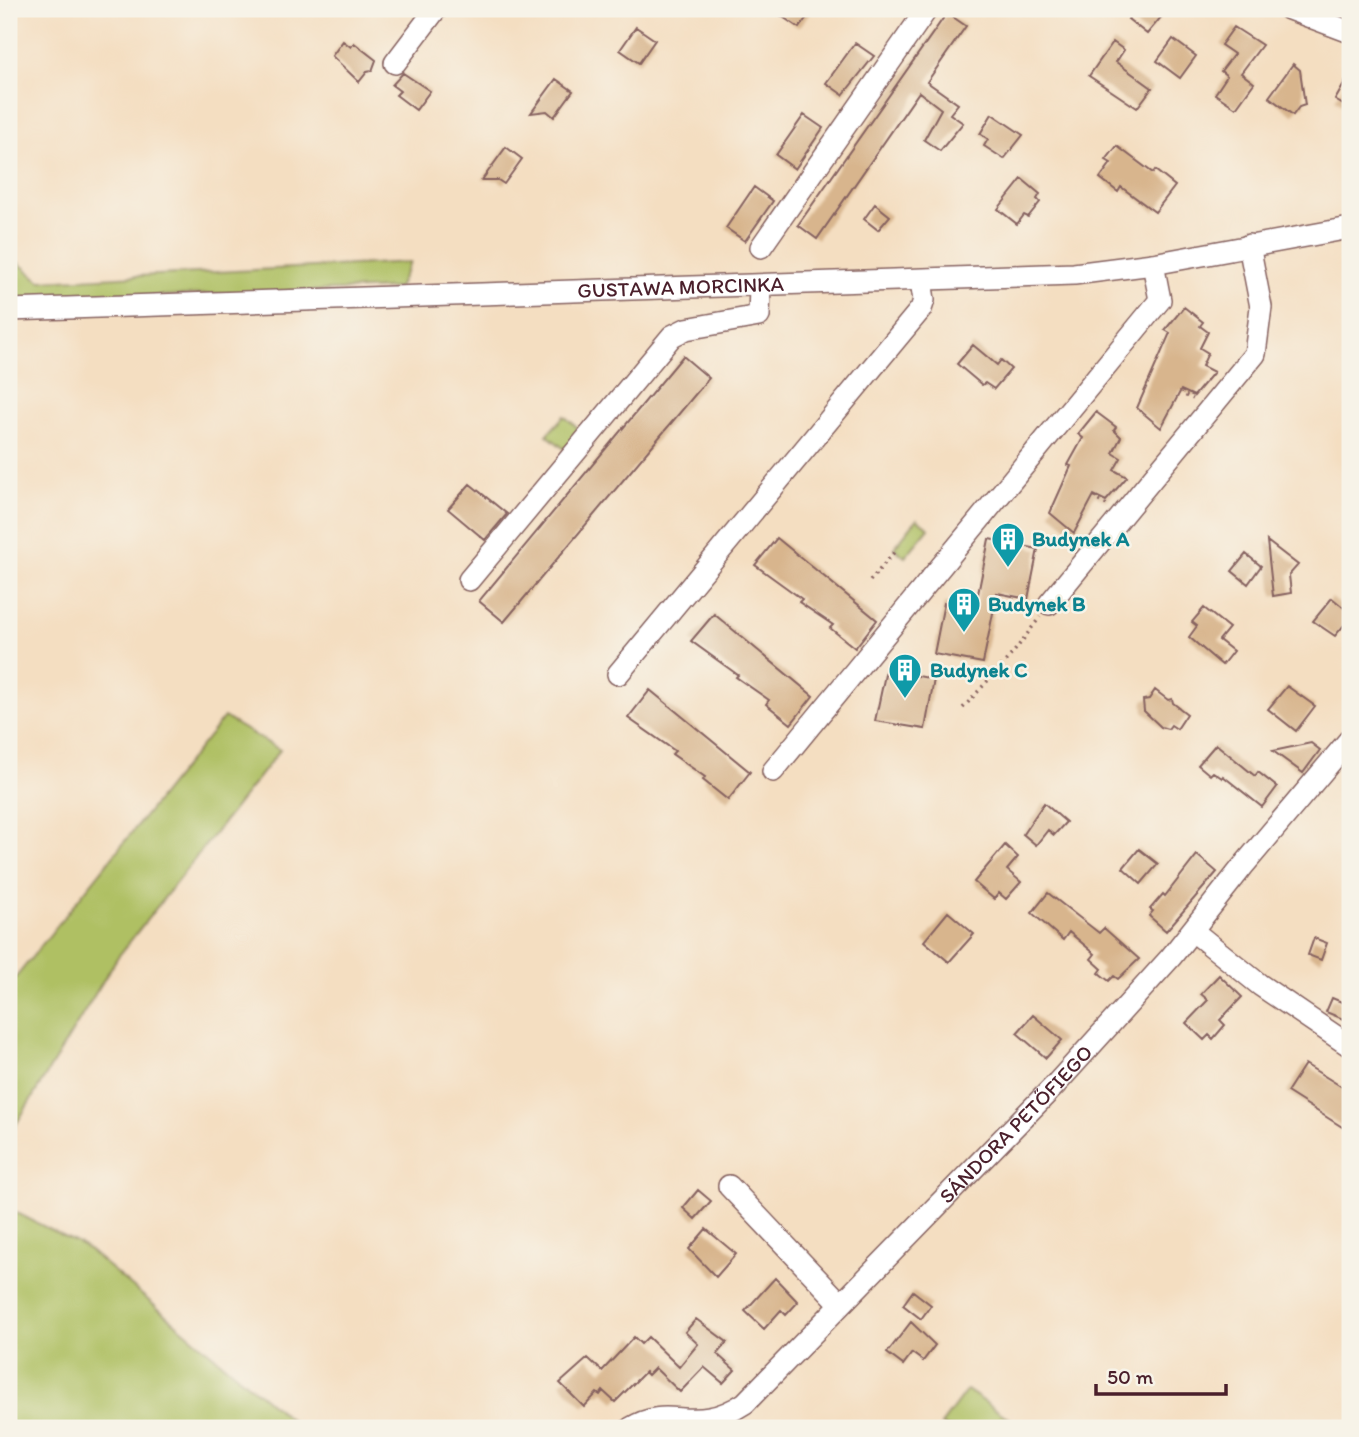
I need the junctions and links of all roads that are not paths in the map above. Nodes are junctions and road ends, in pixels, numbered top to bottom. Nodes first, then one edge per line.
1 (436, 9) edge
2 (927, 9) edge
3 (1289, 9) edge
4 (1350, 32) edge
5 (395, 63) dead end
6 (1350, 228) edge
7 (1249, 246) junction
8 (761, 247) dead end
9 (1153, 264) junction
10 (921, 281) junction
11 (760, 287) junction
12 (9, 310) edge
13 (469, 580) dead end
14 (1049, 604) road end
15 (618, 674) dead end
16 (1350, 739) edge
17 (773, 771) dead end
18 (1193, 931) junction
19 (1350, 1046) edge
20 (729, 1186) dead end
21 (840, 1303) junction
22 (631, 1428) edge

1 - 5 street
2 - 8 street
3 - 4 street
6 - 7 street, GUSTAWA MORCINKA
7 - 9 street, GUSTAWA MORCINKA
7 - 14 street
9 - 10 street, GUSTAWA MORCINKA
9 - 17 street
10 - 11 street, GUSTAWA MORCINKA
10 - 15 street
11 - 12 street, GUSTAWA MORCINKA
11 - 13 street
16 - 18 street, SÁNDORA PETŐFIEGO
18 - 19 street
18 - 21 street, SÁNDORA PETŐFIEGO
20 - 21 street
21 - 22 street, SÁNDORA PETŐFIEGO

